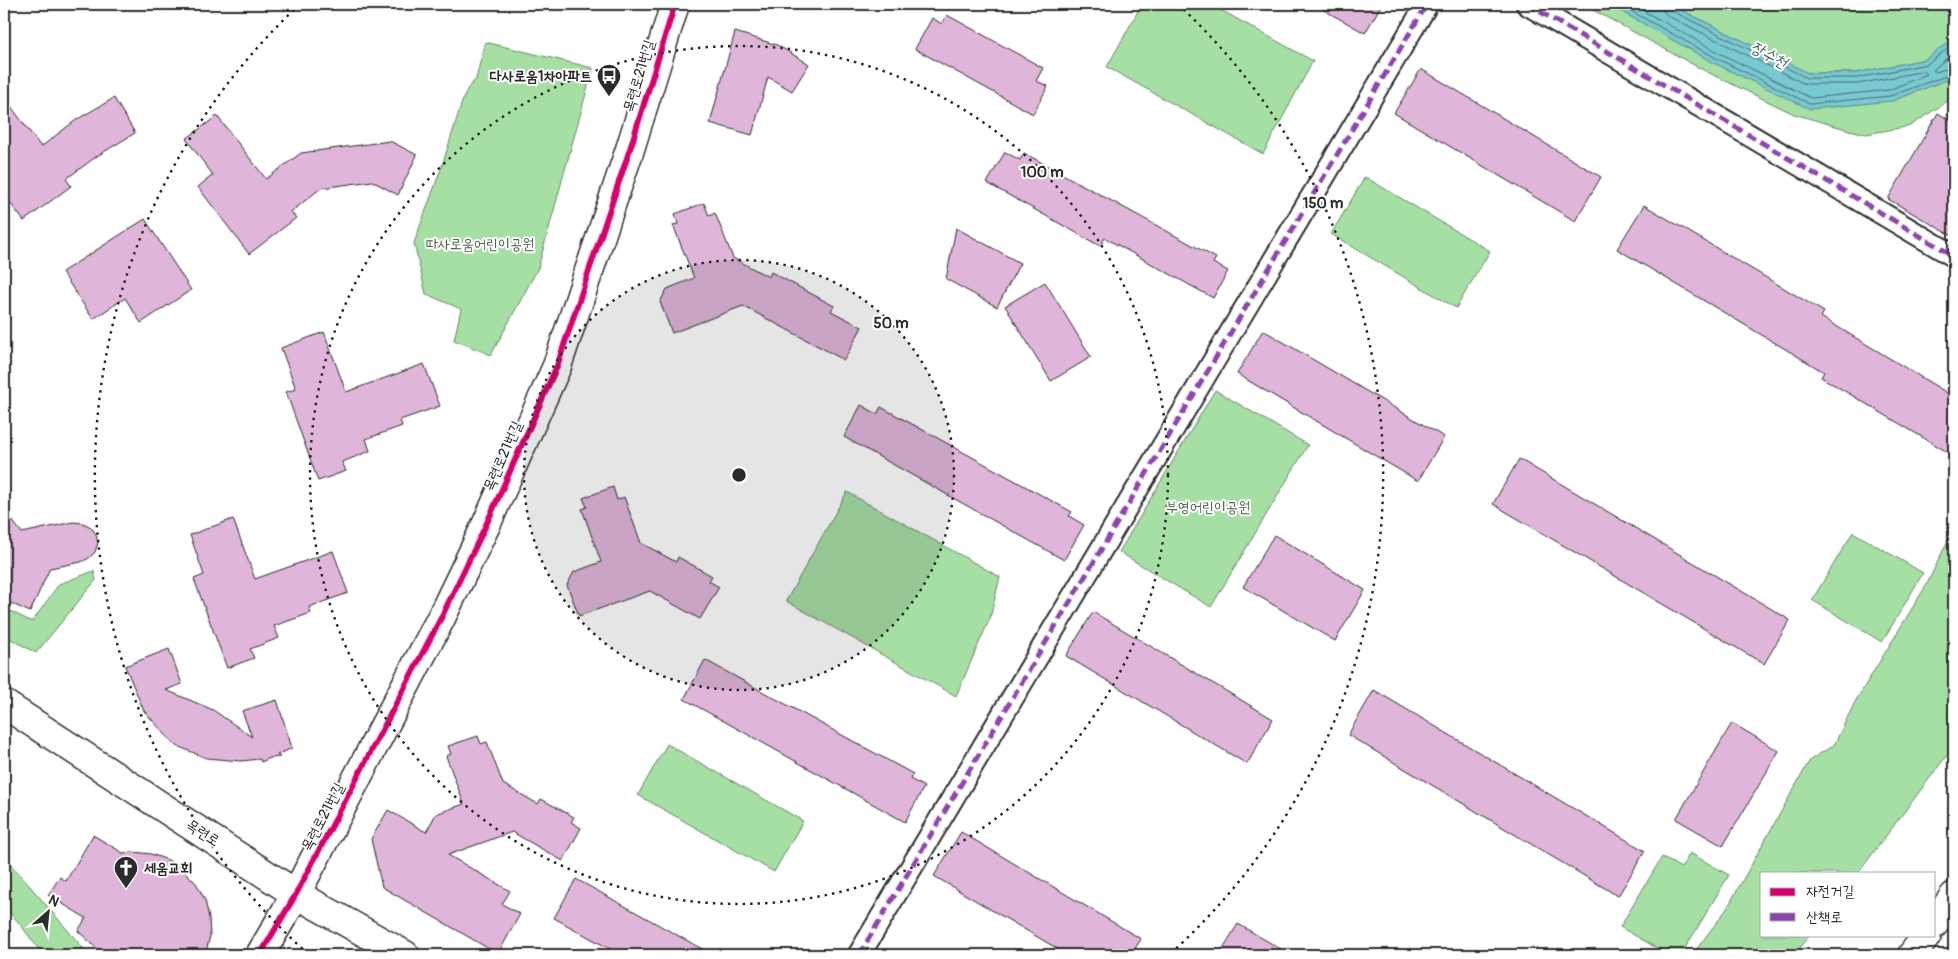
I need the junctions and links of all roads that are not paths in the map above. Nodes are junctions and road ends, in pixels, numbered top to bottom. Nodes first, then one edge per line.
1 (675, 4) edge
2 (1427, 4) edge
3 (1526, 4) edge
4 (1954, 256) edge
5 (4, 704) edge
6 (296, 894) junction
7 (1954, 896) edge
8 (1936, 921) edge
9 (1925, 936) edge
10 (260, 955) edge
11 (405, 955) edge
12 (859, 955) edge
13 (1912, 955) edge

1 - 6 street, 목련로21번길
2 - 12 street
3 - 4 street
5 - 6 street, 목련로
6 - 10 street, 목련로21번길
6 - 11 street, 목련로
7 - 8 street
9 - 13 street

